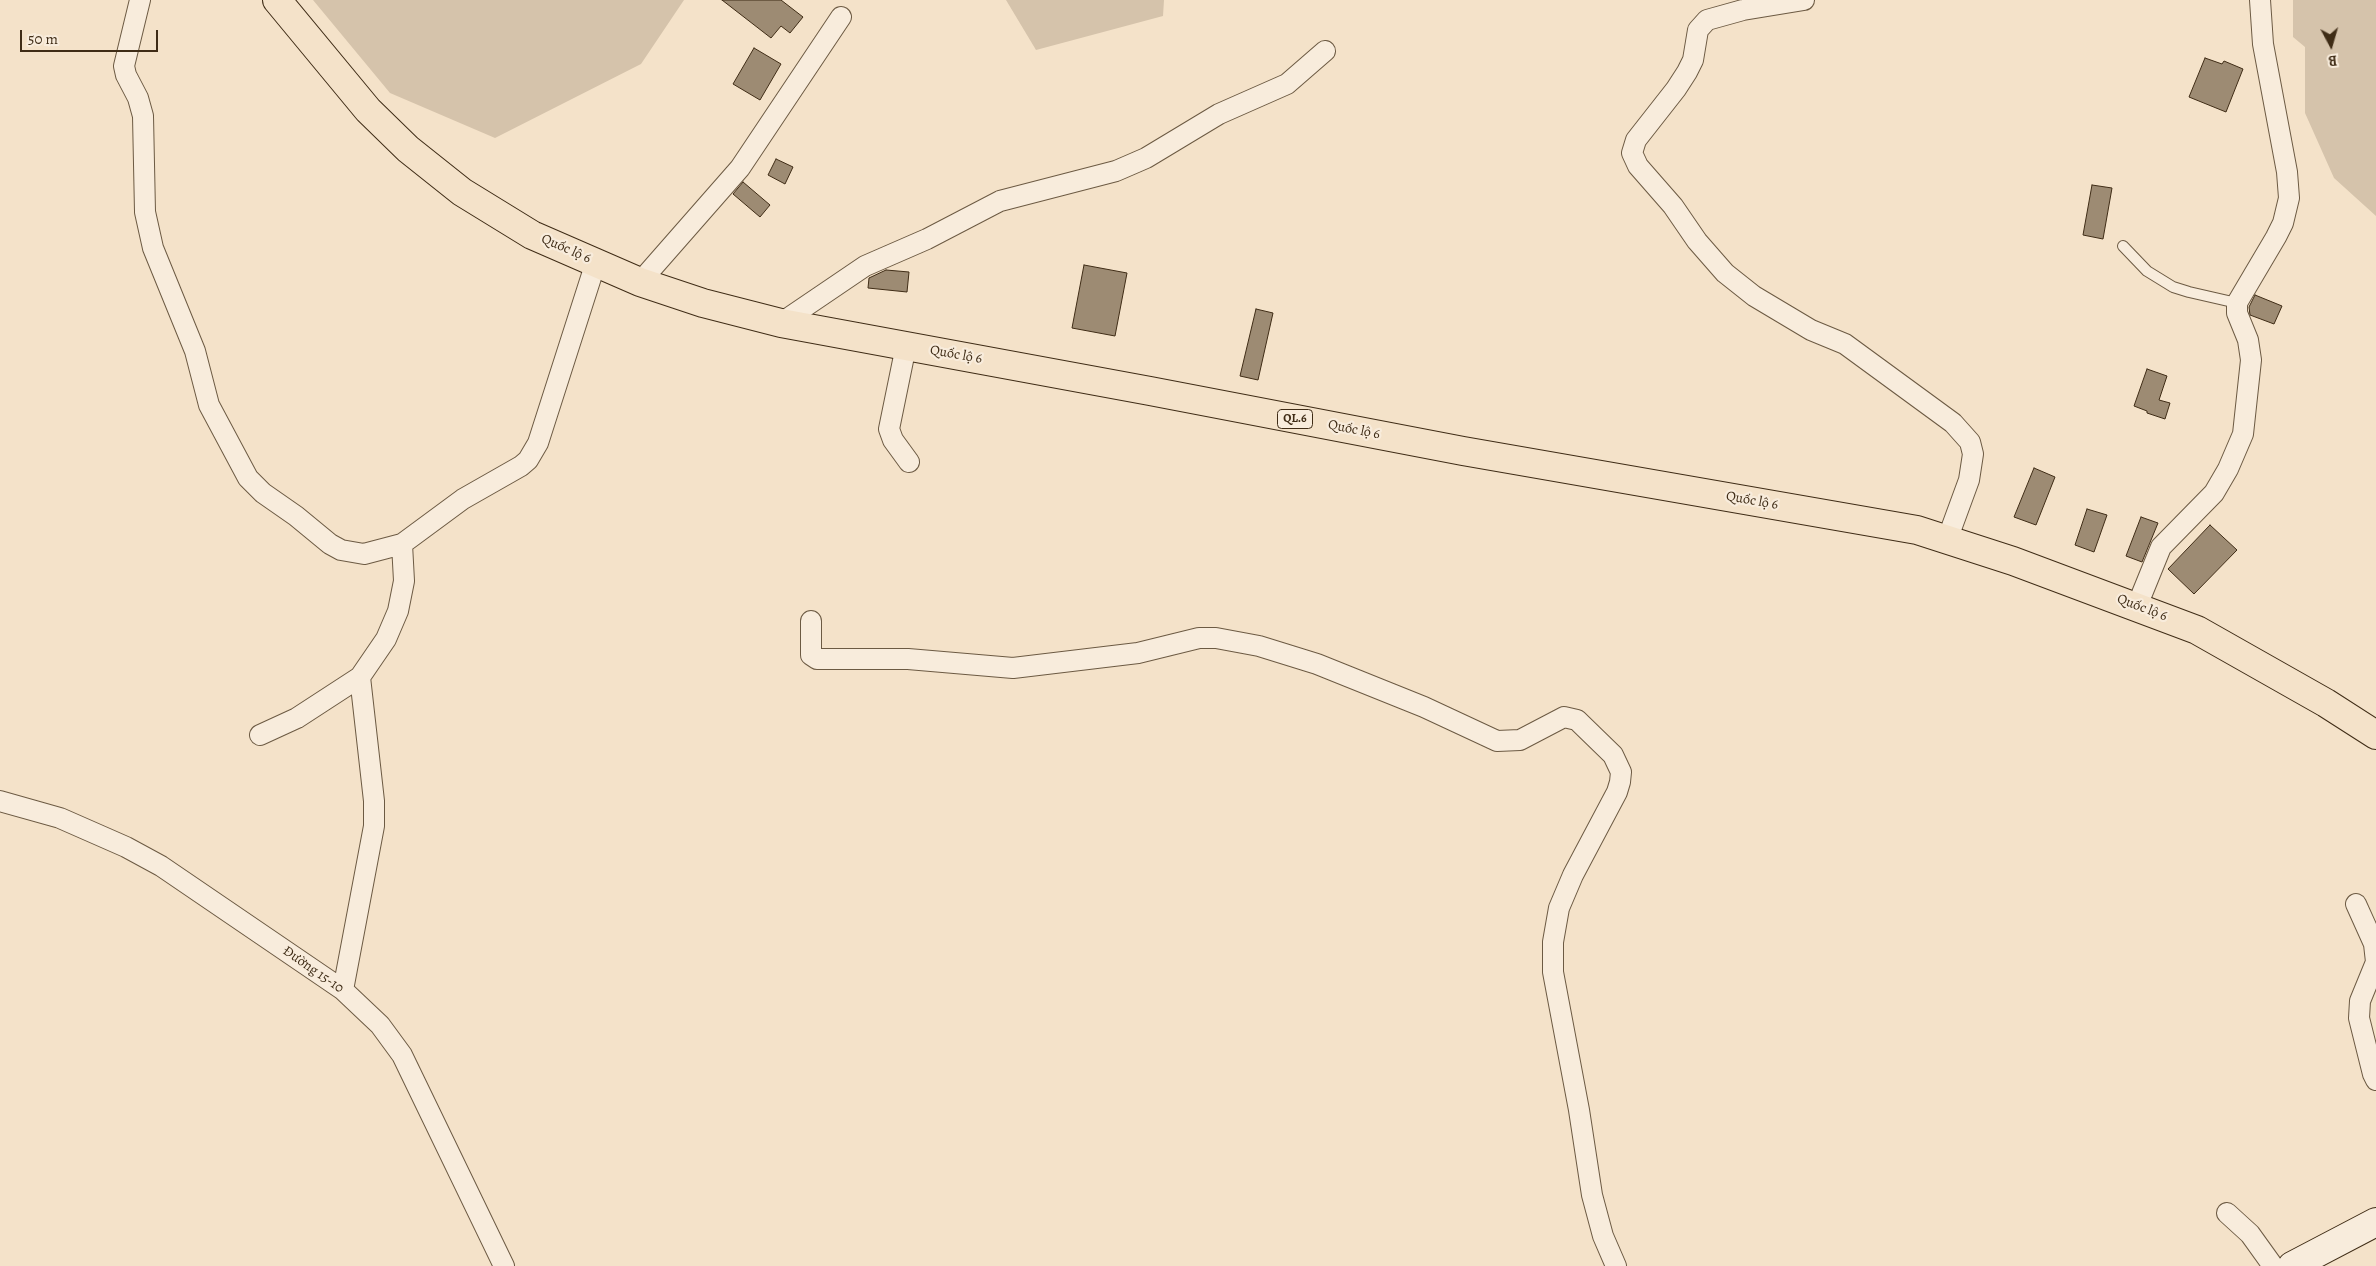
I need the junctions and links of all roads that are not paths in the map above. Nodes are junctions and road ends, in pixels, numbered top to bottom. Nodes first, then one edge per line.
1 (140, 0) edge
2 (277, 0) edge
3 (1804, 0) edge
4 (2260, 0) edge
5 (841, 17) dead end
6 (1325, 52) dead end
7 (2123, 246) dead end
8 (596, 262) junction
9 (640, 282) junction
10 (2237, 303) junction
11 (781, 323) junction
12 (906, 346) junction
13 (909, 462) dead end
14 (1946, 540) junction
15 (402, 544) junction
16 (2137, 606) junction
17 (812, 621) dead end
18 (360, 677) junction
19 (260, 735) dead end
20 (2376, 735) edge
21 (0, 801) edge
22 (2356, 904) dead end
23 (343, 990) junction
24 (2376, 1080) edge
25 (2227, 1213) dead end
26 (2376, 1222) edge
27 (504, 1266) edge
28 (1616, 1266) edge
29 (2273, 1266) edge
30 (2292, 1266) edge

1 - 15 street
2 - 8 highway, Quốc lộ 6 / QL.6
3 - 14 street
4 - 10 street
5 - 9 street
6 - 11 street
7 - 10 lane
8 - 9 highway, Quốc lộ 6 / QL.6
8 - 15 street
9 - 11 highway, Quốc lộ 6 / QL.6
10 - 16 street
11 - 12 highway, Quốc lộ 6 / QL.6
12 - 13 street
12 - 14 highway, Quốc lộ 6 / QL.6
14 - 16 highway, Quốc lộ 6 / QL.6
15 - 18 street
16 - 20 highway, Quốc lộ 6 / QL.6
17 - 28 street
18 - 19 street
18 - 23 street
21 - 23 street, Đường 15-10
22 - 24 street
23 - 27 street, Đường 15-10
25 - 29 street
26 - 30 street

